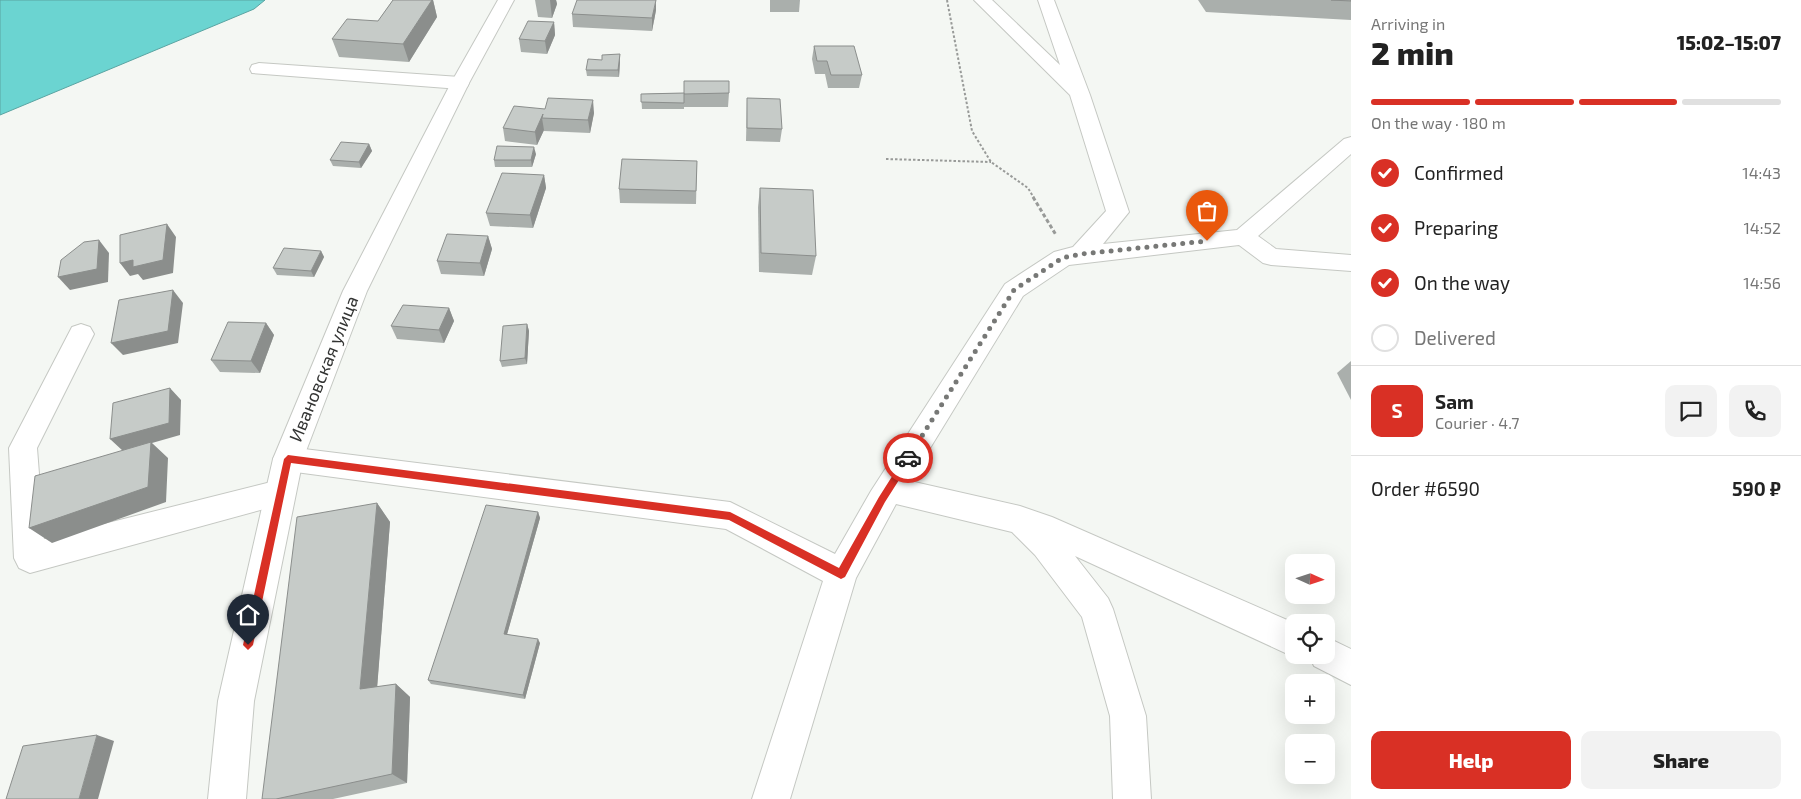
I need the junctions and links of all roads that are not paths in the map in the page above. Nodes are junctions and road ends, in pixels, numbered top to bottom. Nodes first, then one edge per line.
1 (506, 0) edge
2 (982, 0) edge
3 (1046, 0) edge
4 (259, 69) dead end
5 (460, 83) junction
6 (1080, 95) junction
7 (1351, 143) edge
8 (1243, 237) junction
9 (1071, 256) junction
10 (1351, 263) edge
11 (81, 334) dead end
12 (288, 459) junction
13 (889, 489) junction
14 (279, 493) junction
15 (1020, 520) junction
16 (841, 574) junction
17 (1285, 636) edge
18 (1335, 659) edge
19 (1351, 668) edge
20 (227, 799) edge
21 (771, 799) edge
22 (1132, 799) edge

1 - 5 street, Ивановская улица
2 - 6 street
3 - 6 street
4 - 5 street
5 - 12 street, Ивановская улица
6 - 9 street
7 - 8 street
8 - 9 street
8 - 10 street
9 - 13 street
11 - 14 street
12 - 14 street, Ивановская улица
12 - 16 street
13 - 15 street
13 - 16 street
14 - 20 street, Ивановская улица
15 - 17 street
15 - 22 street
16 - 21 street
18 - 19 street

